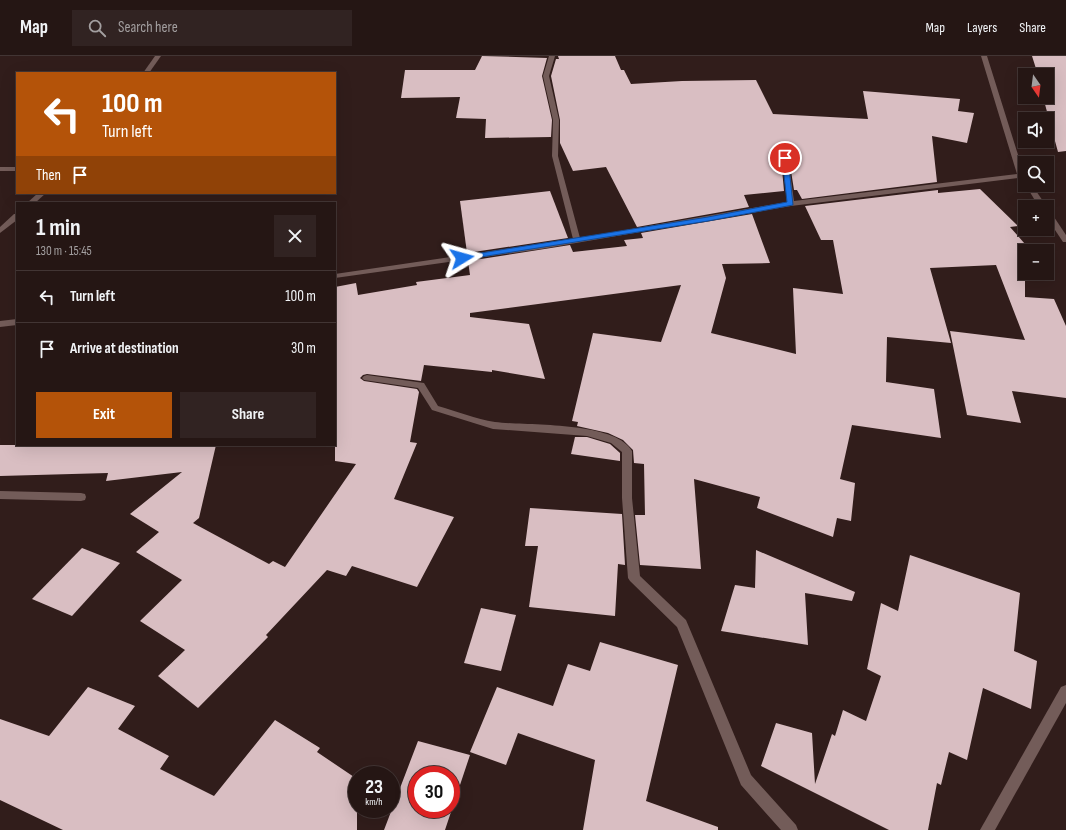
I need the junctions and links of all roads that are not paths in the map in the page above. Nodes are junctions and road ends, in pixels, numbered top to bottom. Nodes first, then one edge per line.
1 (158, 56) edge
2 (552, 56) edge
3 (984, 56) edge
4 (147, 72) edge
5 (785, 158) dead end
6 (1018, 162) edge
7 (0, 169) edge
8 (16, 169) edge
9 (1018, 179) edge
10 (41, 194) edge
11 (32, 202) edge
12 (791, 204) junction
13 (16, 217) edge
14 (1054, 223) edge
15 (0, 231) edge
16 (577, 240) junction
17 (1066, 240) edge
18 (336, 276) edge
19 (16, 322) edge
20 (0, 324) edge
21 (367, 378) dead end
22 (0, 495) edge
23 (80, 497) dead end
24 (1065, 695) edge
25 (791, 830) edge
26 (987, 830) edge

1 - 4 street
2 - 16 street
3 - 6 street
5 - 12 street
7 - 8 street
9 - 12 street
10 - 11 street
12 - 16 street
13 - 15 street
14 - 17 street
16 - 18 street
19 - 20 street
21 - 25 street
22 - 23 street
24 - 26 street

